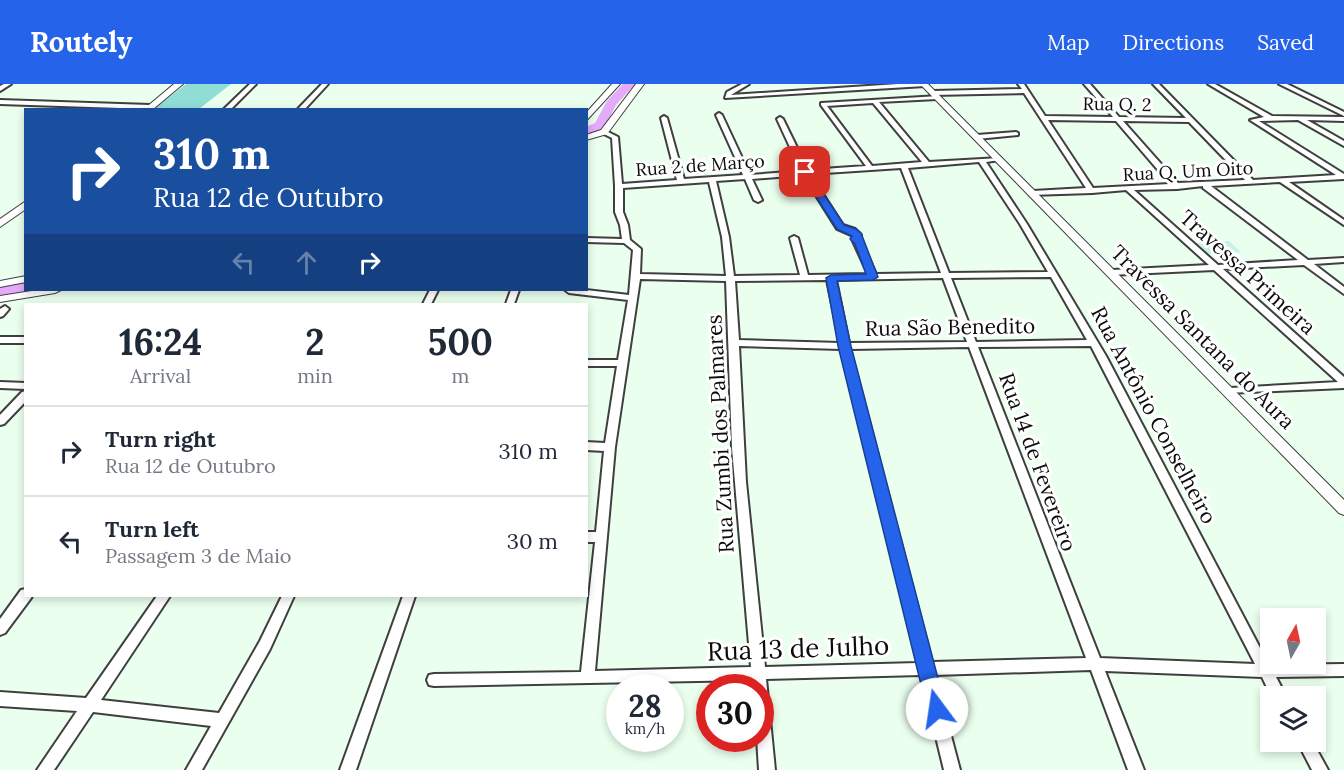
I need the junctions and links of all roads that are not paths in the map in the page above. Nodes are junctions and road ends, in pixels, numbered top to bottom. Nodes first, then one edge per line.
1 (179, 84) edge
2 (253, 84) edge
3 (325, 84) edge
4 (616, 84) edge
5 (640, 84) edge
6 (746, 84) edge
7 (925, 84) edge
8 (1020, 84) edge
9 (1087, 84) edge
10 (1156, 84) edge
11 (1211, 84) edge
12 (1282, 84) edge
13 (1025, 91) junction
14 (935, 95) junction
15 (875, 101) junction
16 (0, 102) edge
17 (148, 108) edge
18 (228, 108) edge
19 (302, 108) edge
20 (1344, 114) edge
21 (719, 115) dead end
22 (588, 117) edge
23 (664, 118) dead end
24 (1045, 118) junction
25 (1116, 118) junction
26 (1271, 118) junction
27 (1299, 118) junction
28 (1344, 118) edge
29 (780, 119) dead end
30 (1190, 120) junction
31 (604, 132) junction
32 (1016, 134) dead end
33 (588, 137) edge
34 (977, 137) junction
35 (1344, 144) edge
36 (998, 159) junction
37 (981, 160) junction
38 (928, 165) junction
39 (904, 167) junction
40 (871, 169) junction
41 (805, 172) junction
42 (746, 177) junction
43 (1344, 177) edge
44 (712, 179) junction
45 (1281, 180) junction
46 (681, 181) junction
47 (1252, 183) junction
48 (619, 186) junction
49 (1206, 186) junction
50 (1177, 187) junction
51 (1129, 189) junction
52 (1092, 191) junction
53 (1033, 194) junction
54 (758, 200) dead end
55 (24, 206) edge
56 (1344, 223) edge
57 (0, 224) edge
58 (794, 238) dead end
59 (588, 240) edge
60 (626, 241) junction
61 (1344, 260) edge
62 (1305, 261) junction
63 (1215, 266) junction
64 (1054, 273) junction
65 (1112, 273) junction
66 (636, 276) junction
67 (946, 276) junction
68 (873, 277) junction
69 (805, 278) junction
70 (831, 278) junction
71 (24, 279) edge
72 (732, 279) junction
73 (0, 284) edge
74 (52, 291) edge
75 (577, 291) edge
76 (1344, 291) edge
77 (633, 298) junction
78 (2, 308) edge
79 (0, 340) edge
80 (24, 340) edge
81 (1093, 343) junction
82 (735, 344) junction
83 (974, 345) junction
84 (844, 346) junction
85 (588, 363) edge
86 (621, 363) junction
87 (1344, 384) edge
88 (0, 386) edge
89 (24, 386) edge
90 (1230, 391) junction
91 (24, 396) edge
92 (0, 421) edge
93 (588, 446) edge
94 (610, 447) junction
95 (1344, 509) edge
96 (588, 537) edge
97 (600, 537) junction
98 (24, 597) edge
99 (163, 597) edge
100 (288, 597) edge
101 (409, 597) edge
102 (0, 629) edge
103 (1260, 661) edge
104 (1094, 664) junction
105 (927, 668) junction
106 (1326, 670) edge
107 (1344, 670) edge
108 (1260, 671) edge
109 (758, 674) edge
110 (587, 678) junction
111 (696, 679) edge
112 (774, 679) edge
113 (434, 680) dead end
114 (0, 699) edge
115 (89, 705) junction
116 (223, 720) junction
117 (765, 752) edge
118 (1310, 752) edge
119 (45, 770) edge
120 (194, 770) edge
121 (348, 770) edge
122 (767, 770) edge
123 (952, 770) edge
124 (1136, 770) edge
125 (1320, 770) edge

1 - 17 street
2 - 18 street
3 - 19 street
4 - 22 street
5 - 31 street
6 - 7 street
7 - 14 street, Travessa Santana do Aura
8 - 13 street
9 - 25 street
10 - 30 street
11 - 26 street
12 - 20 street
13 - 14 street
13 - 24 street
14 - 15 street
14 - 34 street, Travessa Santana do Aura
15 - 38 street
15 - 40 street
16 - 17 street
21 - 42 street
23 - 46 street
24 - 25 street, Rua Q. 2
24 - 52 street
25 - 30 street, Rua Q. 2
25 - 50 street
26 - 27 street
26 - 43 street
27 - 28 street
27 - 35 street
29 - 41 street
30 - 47 street
31 - 33 street
31 - 48 street
32 - 34 street
34 - 36 street, Travessa Santana do Aura
36 - 37 street, Rua 2 de Março
36 - 53 street, Travessa Santana do Aura
37 - 38 street, Rua 2 de Março
37 - 64 street, Rua Antônio Conselheiro
38 - 39 street, Rua 2 de Março
39 - 40 street, Rua 2 de Março
39 - 67 street, Rua 14 de Fevereiro
40 - 41 street, Rua 2 de Março
41 - 42 street, Rua 2 de Março
41 - 68 street
42 - 44 street, Rua 2 de Março
42 - 54 street
43 - 45 street, Rua Q. Um Oito
44 - 46 street, Rua 2 de Março
44 - 72 street, Rua Zumbi dos Palmares
45 - 47 street, Rua Q. Um Oito
45 - 56 street
46 - 48 street, Rua 2 de Março
47 - 49 street, Rua Q. Um Oito
48 - 60 street
49 - 50 street, Rua Q. Um Oito
49 - 62 street
50 - 51 street, Rua Q. Um Oito
51 - 52 street, Rua Q. Um Oito
51 - 63 street, Travessa Primeira
52 - 53 street, Rua Q. Um Oito
53 - 65 street, Travessa Santana do Aura
55 - 57 street
58 - 69 street
59 - 60 street
60 - 66 street
61 - 62 street
62 - 63 street
62 - 76 street
63 - 65 street
63 - 87 street, Travessa Primeira
64 - 67 street
64 - 81 street, Rua Antônio Conselheiro
65 - 90 street, Travessa Santana do Aura
66 - 72 street
66 - 77 street
67 - 68 street
67 - 83 street, Rua 14 de Fevereiro
68 - 70 street
69 - 70 street
69 - 72 street
70 - 84 street
71 - 73 street
72 - 82 street, Rua Zumbi dos Palmares
74 - 78 street
75 - 77 street
77 - 86 street
79 - 80 street
81 - 83 street, Rua São Benedito
81 - 103 street, Rua Antônio Conselheiro
82 - 84 street, Rua São Benedito
82 - 109 street, Rua Zumbi dos Palmares
83 - 84 street, Rua São Benedito
83 - 104 street, Rua 14 de Fevereiro
84 - 105 street
85 - 86 street
86 - 94 street
87 - 90 street
88 - 89 street
90 - 95 street, Travessa Santana do Aura
91 - 92 street
93 - 94 street
94 - 97 street
96 - 97 street
97 - 110 street
98 - 102 street
99 - 115 street
100 - 116 street
101 - 121 street
104 - 105 street, Rua 13 de Julho
104 - 108 street, Rua 13 de Julho
104 - 124 street, Rua 14 de Fevereiro
105 - 112 street, Rua 13 de Julho
105 - 123 street
106 - 107 street, Rua 13 de Julho
110 - 111 street, Rua 13 de Julho
110 - 113 street, Rua 13 de Julho
114 - 115 street
115 - 116 street
115 - 119 street
116 - 120 street
117 - 122 street
118 - 125 street

